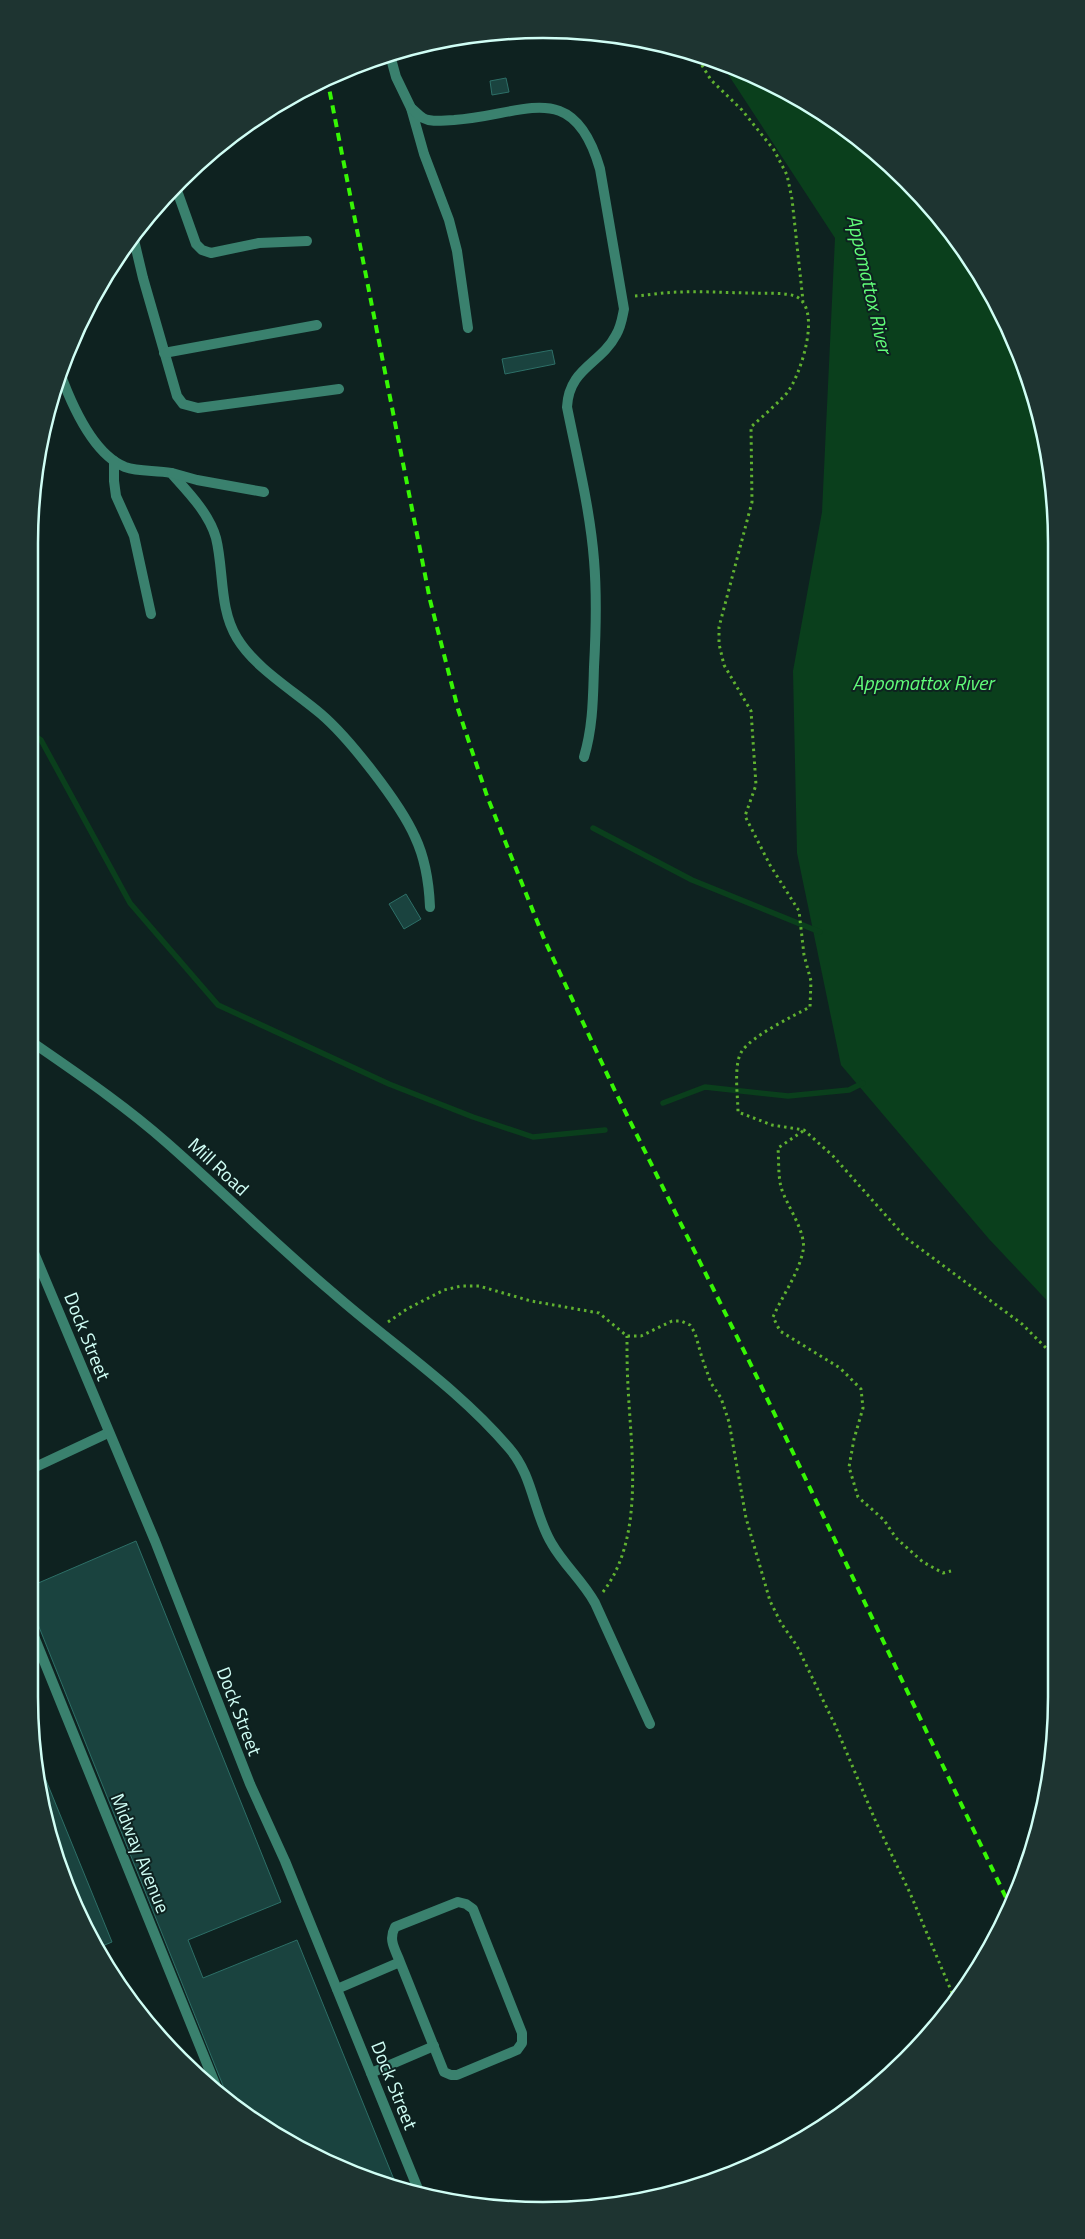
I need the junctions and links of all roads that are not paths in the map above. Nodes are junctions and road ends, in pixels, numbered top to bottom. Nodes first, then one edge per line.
1 (392, 61) edge
2 (411, 108) junction
3 (178, 193) edge
4 (307, 241) dead end
5 (135, 245) edge
6 (317, 325) dead end
7 (468, 328) dead end
8 (164, 352) junction
9 (64, 381) edge
10 (339, 389) dead end
11 (114, 461) junction
12 (171, 473) junction
13 (264, 492) dead end
14 (151, 614) dead end
15 (584, 757) dead end
16 (430, 907) dead end
17 (37, 1046) edge
18 (37, 1260) edge
19 (108, 1433) junction
20 (37, 1466) edge
21 (37, 1644) edge
22 (650, 1724) dead end
23 (400, 1962) junction
24 (337, 1989) junction
25 (434, 2046) junction
26 (372, 2073) junction
27 (213, 2078) edge
28 (416, 2185) edge

1 - 2 street
2 - 7 street
2 - 15 street
3 - 4 street
5 - 8 street
6 - 8 street
8 - 10 street
9 - 11 street
11 - 12 street
11 - 14 street
12 - 13 street
12 - 16 street
17 - 22 street, Mill Road
18 - 19 street, Dock Street
19 - 20 street
19 - 24 street, Dock Street
21 - 27 street, Midway Avenue
23 - 24 street
23 - 25 street
23 - 25 street
24 - 26 street, Dock Street
25 - 26 street
26 - 28 street, Dock Street

